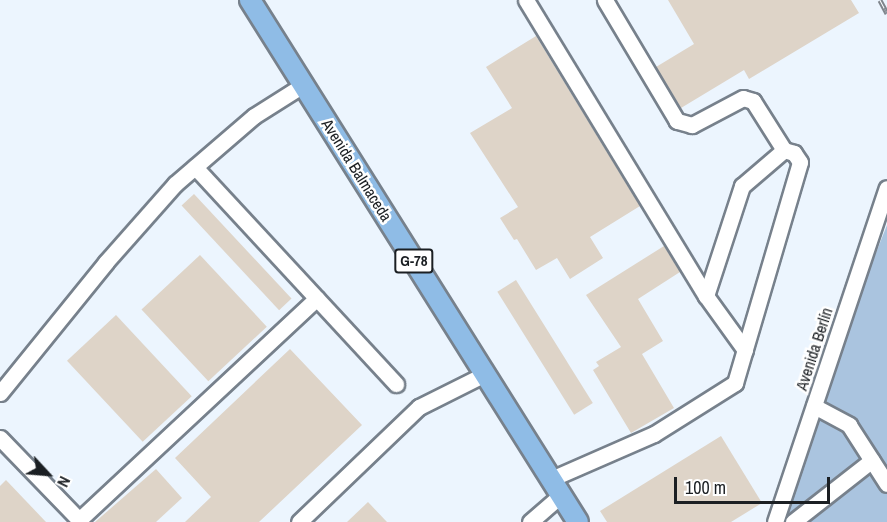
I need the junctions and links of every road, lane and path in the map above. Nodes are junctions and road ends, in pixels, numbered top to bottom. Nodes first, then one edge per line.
1 (250, 0) edge
2 (526, 0) edge
3 (605, 0) edge
4 (303, 85) junction
5 (784, 150) junction
6 (195, 167) junction
7 (887, 188) edge
8 (706, 296) junction
9 (317, 298) junction
10 (745, 350) junction
11 (485, 374) junction
12 (396, 384) dead end
13 (0, 393) edge
14 (814, 405) junction
15 (0, 438) edge
16 (872, 460) junction
17 (887, 484) edge
18 (556, 487) junction
19 (80, 521) edge
20 (298, 522) edge
21 (530, 522) edge
22 (578, 522) edge
23 (775, 522) edge
24 (793, 522) edge

1 - 4 main road, Avenida Balmaceda / G-78
2 - 8 street
3 - 5 street
4 - 6 street
4 - 11 main road, Avenida Balmaceda / G-78
5 - 8 street
5 - 10 street
6 - 9 street
6 - 13 street
7 - 14 street, Avenida Berlín
8 - 10 street
9 - 12 street
9 - 19 street
10 - 18 street
11 - 18 main road, Avenida Balmaceda / G-78
11 - 20 street
14 - 16 street
14 - 23 street, Avenida Berlín
15 - 19 street
16 - 17 street
16 - 24 street
18 - 21 street
18 - 22 main road, Avenida Balmaceda / G-78

